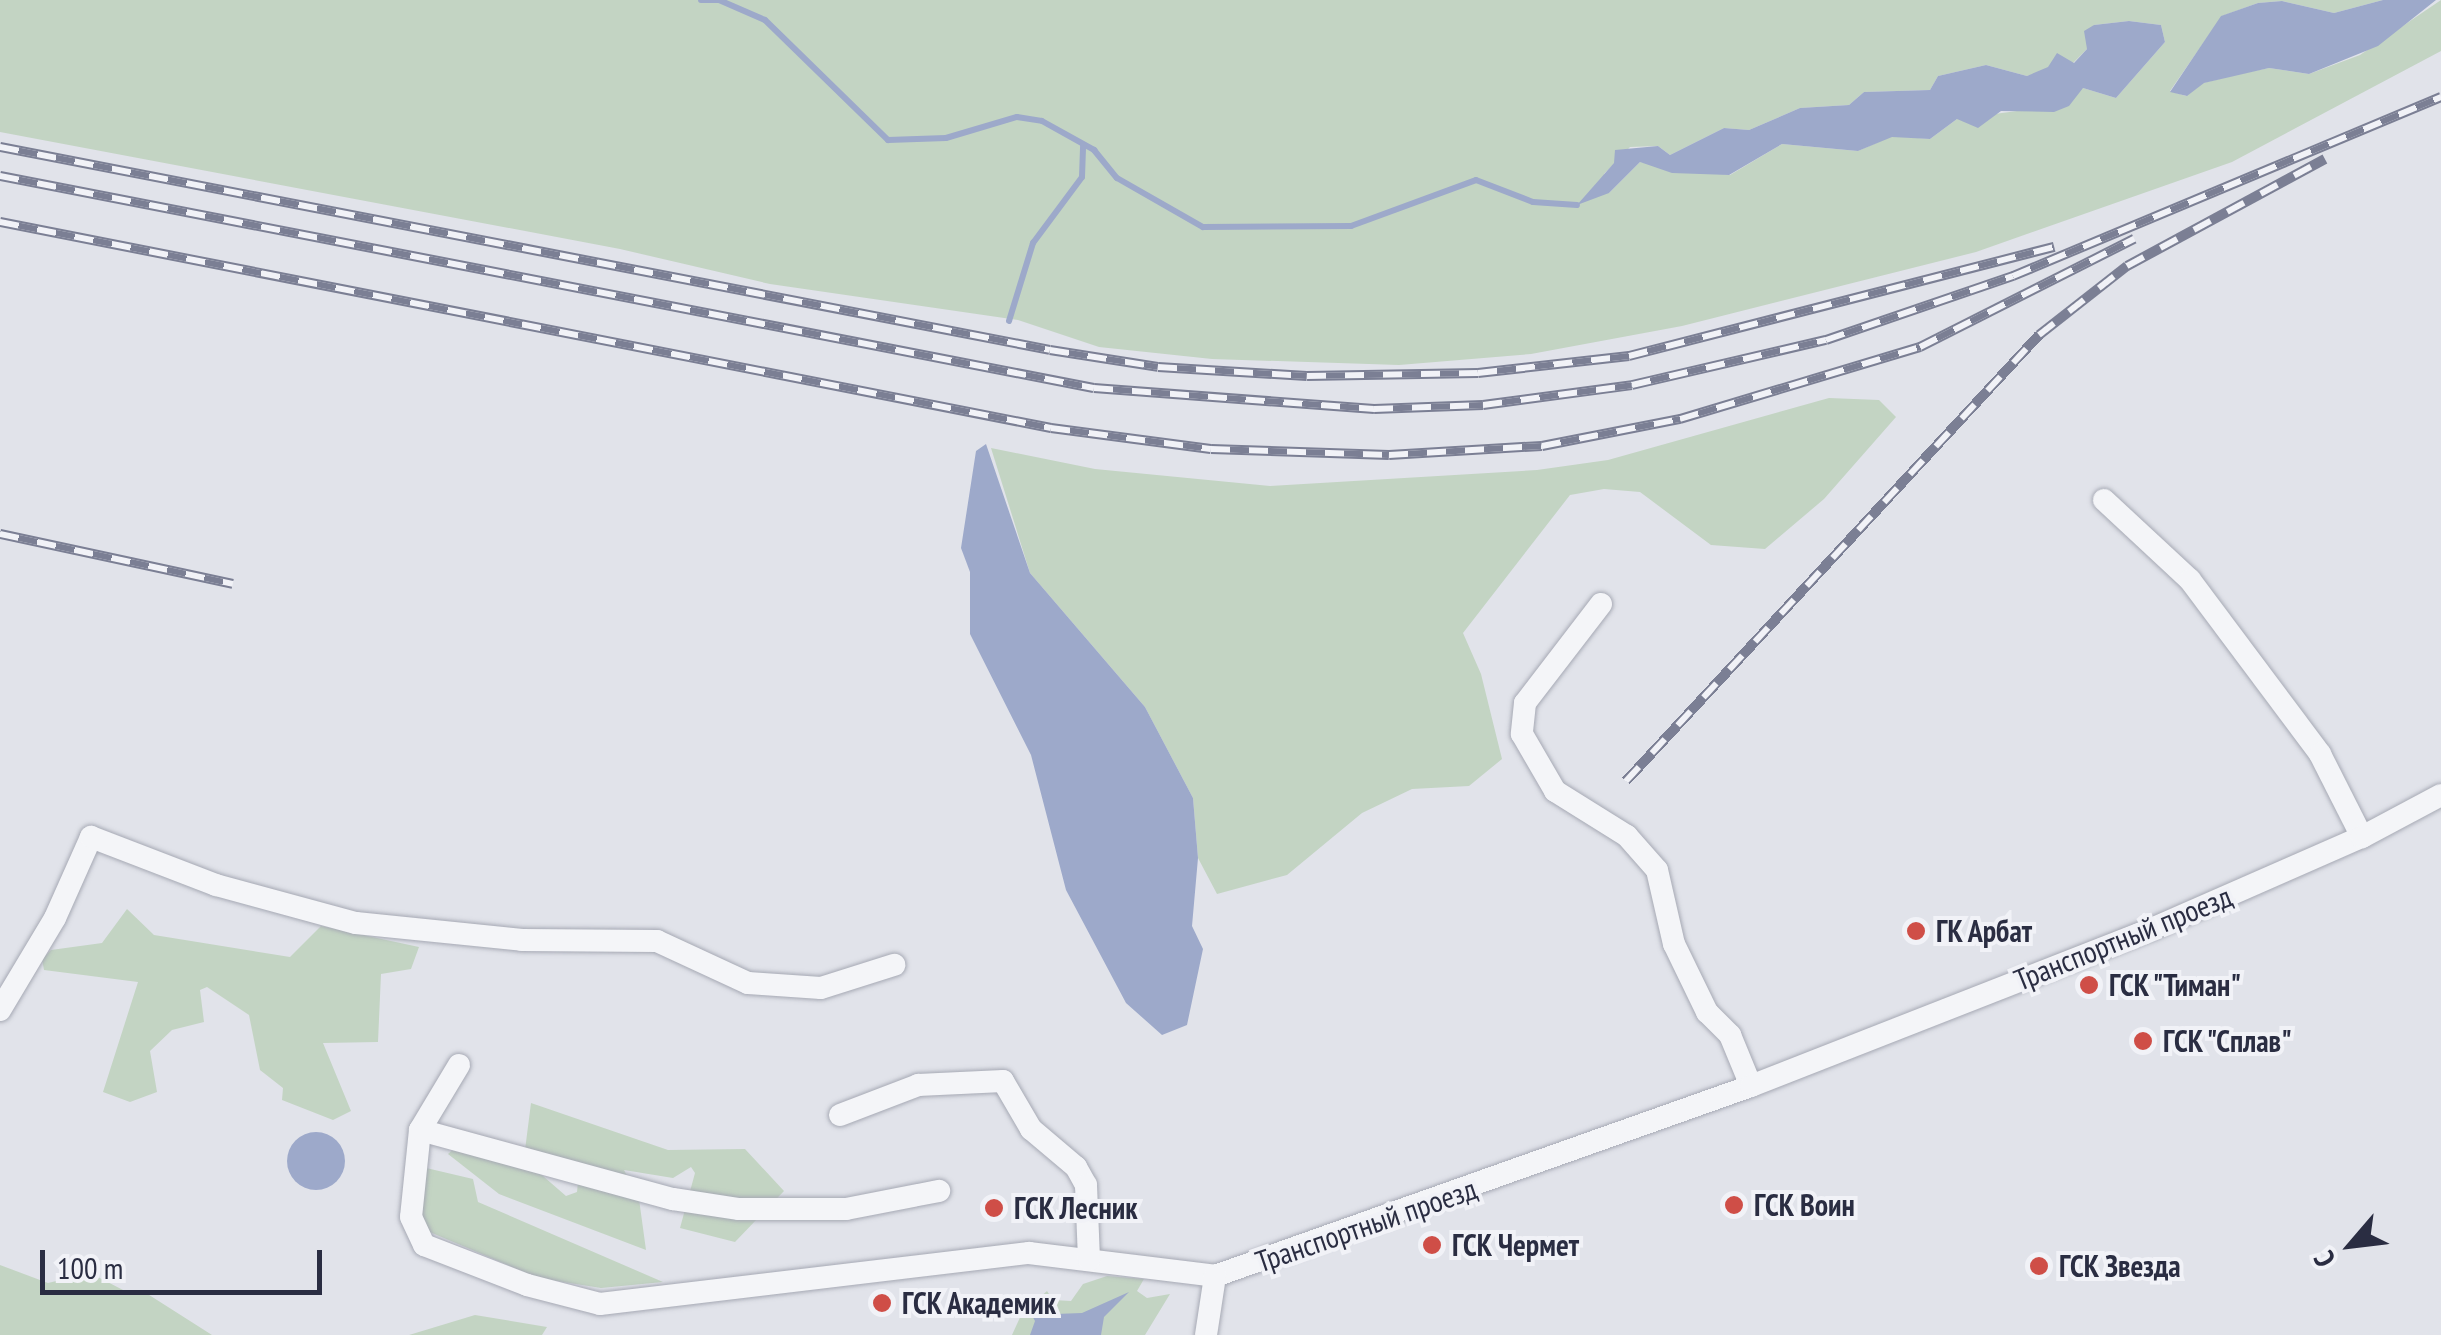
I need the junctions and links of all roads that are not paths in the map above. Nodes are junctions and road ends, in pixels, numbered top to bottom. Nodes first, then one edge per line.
1 (2104, 500) dead end
2 (1601, 604) dead end
3 (2441, 795) edge
4 (2362, 838) junction
5 (894, 965) dead end
6 (0, 1010) edge
7 (458, 1065) dead end
8 (1751, 1086) junction
9 (840, 1115) dead end
10 (420, 1130) junction
11 (939, 1191) dead end
12 (1089, 1260) junction
13 (1215, 1276) junction
14 (1206, 1335) edge

1 - 4 street
2 - 8 street
3 - 4 street, Транспортный проезд
4 - 8 street, Транспортный проезд
5 - 6 street
7 - 10 street, Транспортный проезд
8 - 13 street, Транспортный проезд
9 - 12 street
10 - 11 street
10 - 12 street, Транспортный проезд
12 - 13 street, Транспортный проезд
13 - 14 street

